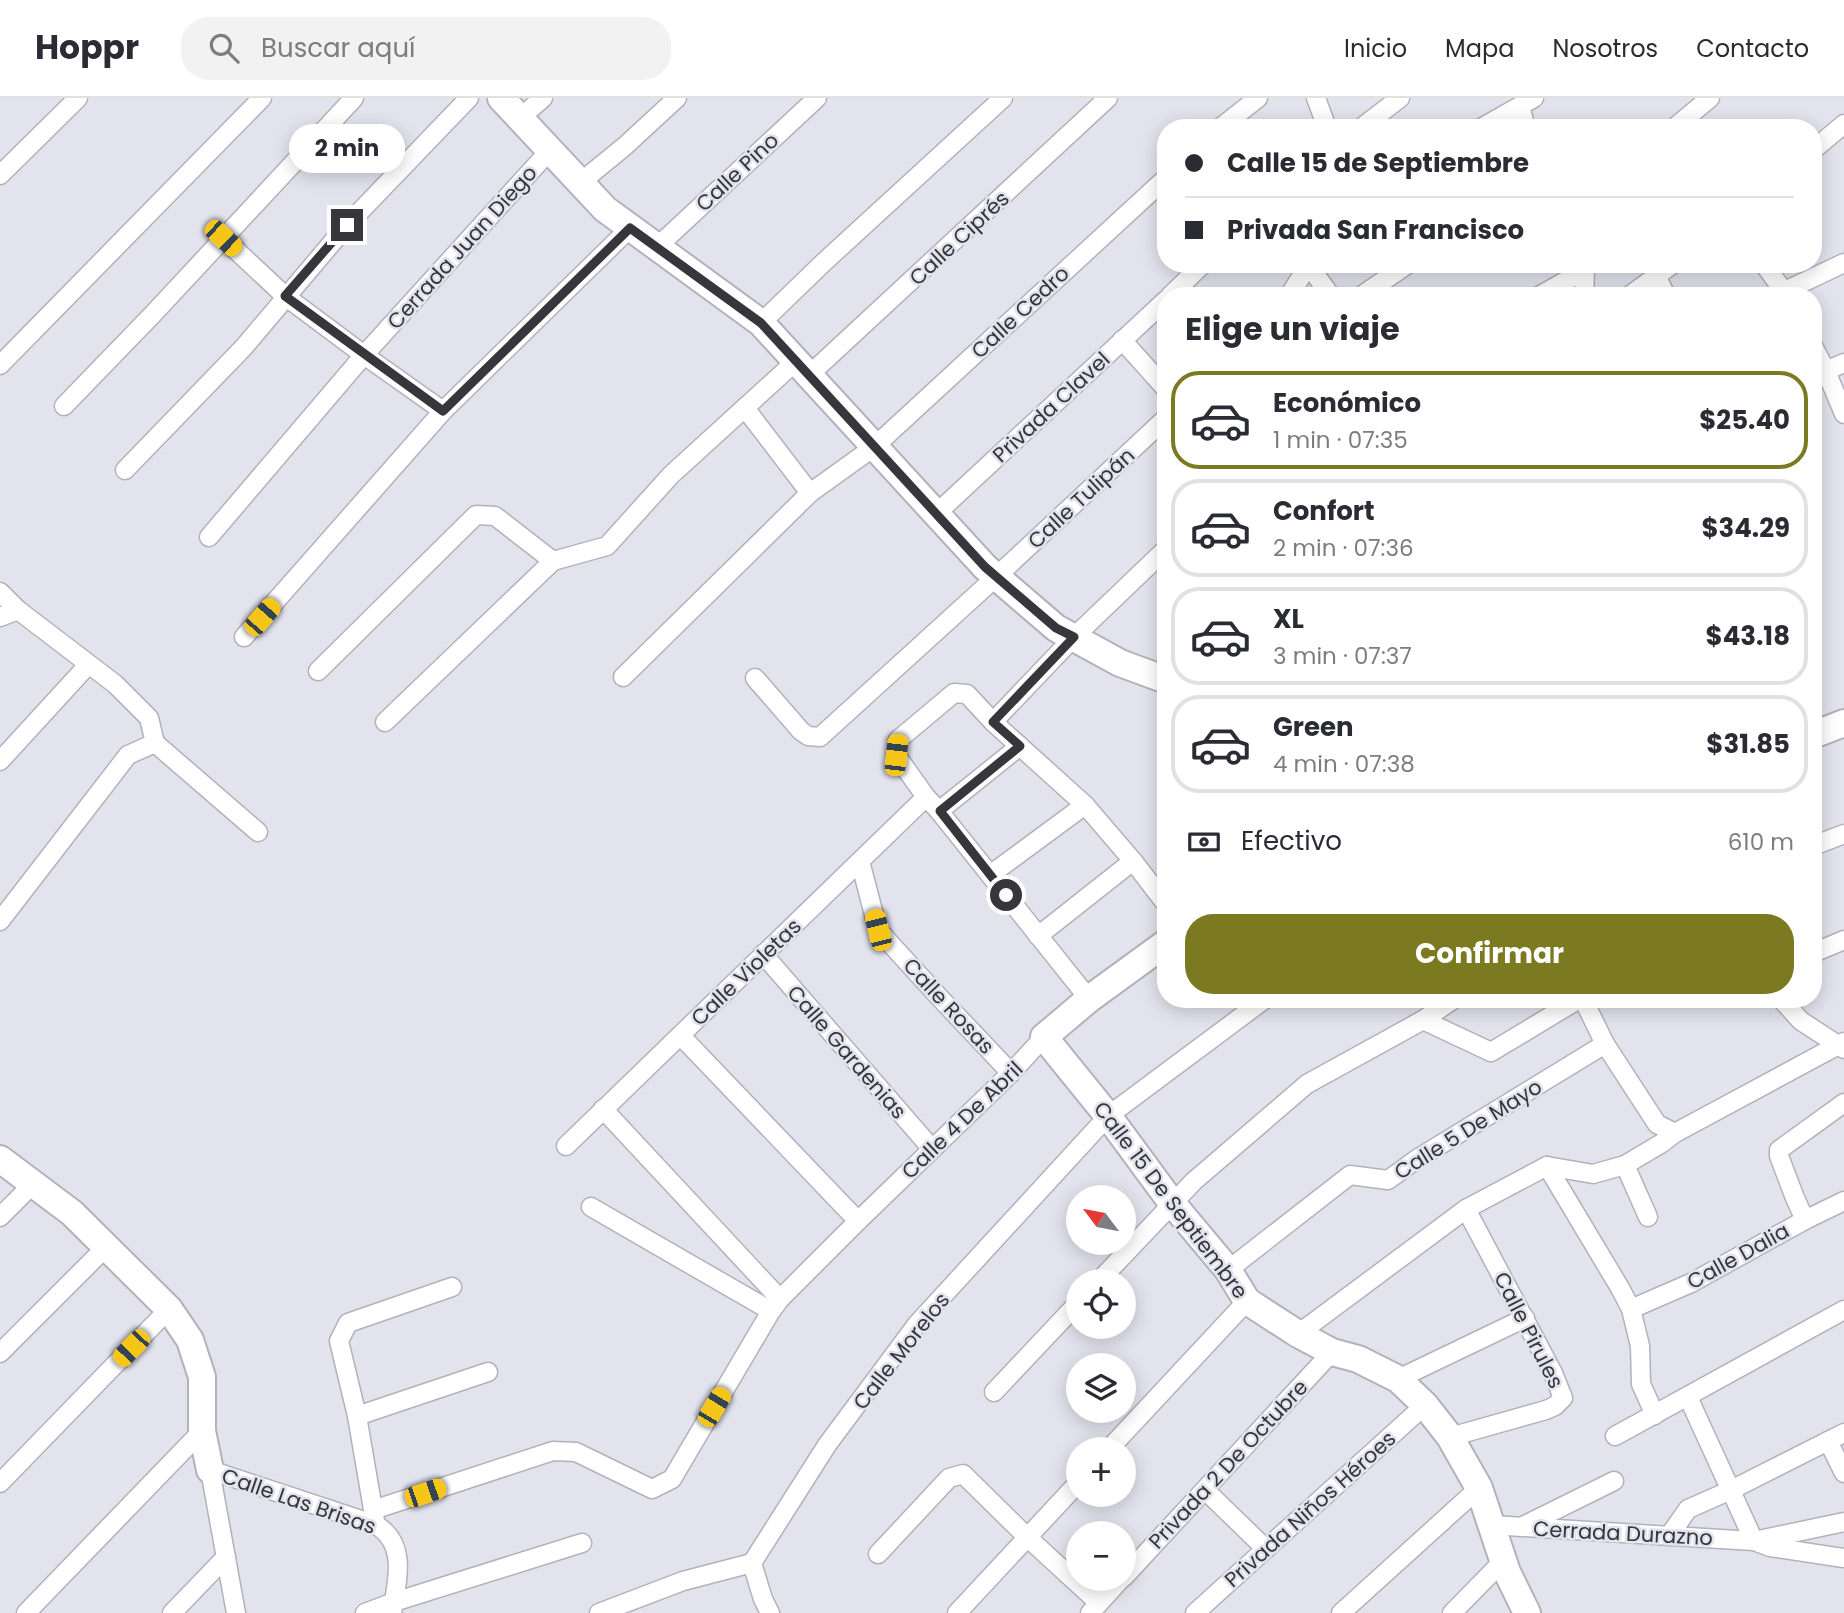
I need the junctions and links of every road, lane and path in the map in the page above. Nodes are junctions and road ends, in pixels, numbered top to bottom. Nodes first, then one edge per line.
1 (78, 98) edge
2 (262, 98) edge
3 (469, 98) edge
4 (501, 98) edge
5 (543, 98) edge
6 (677, 98) edge
7 (817, 98) edge
8 (1003, 98) edge
9 (1108, 98) edge
10 (1258, 98) edge
11 (1316, 98) edge
12 (1399, 98) edge
13 (1710, 98) edge
14 (344, 101) edge
15 (1527, 103) edge
16 (520, 118) junction
17 (1231, 119) edge
18 (1324, 119) edge
19 (1372, 119) edge
20 (1497, 119) edge
21 (1685, 119) edge
22 (1844, 124) edge
23 (1822, 142) edge
24 (551, 149) junction
25 (0, 175) edge
26 (581, 182) junction
27 (1157, 186) edge
28 (630, 228) junction
29 (223, 238) junction
30 (657, 247) junction
31 (1844, 262) edge
32 (1194, 273) edge
33 (1395, 273) edge
34 (1574, 273) edge
35 (1662, 273) edge
36 (1657, 277) junction
37 (1179, 287) edge
38 (1374, 287) edge
39 (1553, 287) edge
40 (1642, 287) edge
41 (1662, 287) edge
42 (1799, 287) edge
43 (285, 296) junction
44 (1157, 308) edge
45 (761, 323) junction
46 (1122, 340) junction
47 (364, 355) junction
48 (1822, 363) edge
49 (1844, 363) edge
50 (0, 365) edge
51 (802, 369) junction
52 (1826, 371) junction
53 (1157, 379) edge
54 (64, 406) dead end
55 (745, 408) junction
56 (443, 411) junction
57 (1844, 414) edge
58 (1157, 426) edge
59 (874, 447) junction
60 (125, 470) dead end
61 (810, 493) junction
62 (937, 513) junction
63 (209, 537) dead end
64 (1157, 558) edge
65 (553, 561) junction
66 (996, 577) junction
67 (0, 593) edge
68 (18, 610) junction
69 (0, 617) edge
70 (244, 637) dead end
71 (1074, 637) junction
72 (88, 665) junction
73 (318, 671) dead end
74 (1157, 675) edge
75 (623, 677) dead end
76 (755, 678) dead end
77 (385, 722) dead end
78 (993, 722) junction
79 (1844, 723) edge
80 (1822, 732) edge
81 (155, 743) junction
82 (1020, 746) junction
83 (0, 761) edge
84 (926, 797) junction
85 (1085, 805) junction
86 (940, 811) junction
87 (258, 832) dead end
88 (1844, 834) edge
89 (1822, 843) edge
90 (860, 861) junction
91 (1133, 861) junction
92 (990, 875) junction
93 (1157, 892) edge
94 (0, 921) edge
95 (1038, 936) junction
96 (1844, 940) edge
97 (1822, 949) edge
98 (1157, 950) edge
99 (763, 954) junction
100 (1089, 999) junction
101 (1253, 1008) edge
102 (1441, 1008) edge
103 (1566, 1008) edge
104 (1586, 1008) edge
105 (1789, 1008) edge
106 (1423, 1020) junction
107 (681, 1036) junction
108 (1044, 1037) junction
109 (1605, 1044) junction
110 (1842, 1046) edge
111 (1012, 1073) junction
112 (1844, 1103) edge
113 (603, 1109) junction
114 (1108, 1116) junction
115 (1675, 1133) junction
116 (566, 1146) dead end
117 (932, 1149) junction
118 (0, 1159) edge
119 (1625, 1165) junction
120 (1547, 1166) junction
121 (33, 1184) junction
122 (1844, 1201) edge
123 (1172, 1203) junction
124 (591, 1207) dead end
125 (1466, 1209) junction
126 (0, 1217) edge
127 (1648, 1217) dead end
128 (1805, 1220) junction
129 (858, 1221) junction
130 (105, 1248) junction
131 (1110, 1269) edge
132 (1228, 1270) junction
133 (452, 1287) dead end
134 (1247, 1301) junction
135 (775, 1305) junction
136 (169, 1309) junction
137 (1631, 1309) junction
138 (1844, 1310) edge
139 (1066, 1316) edge
140 (1525, 1318) junction
141 (1298, 1334) junction
142 (1332, 1352) junction
143 (0, 1353) edge
144 (488, 1372) dead end
145 (1398, 1379) junction
146 (994, 1392) dead end
147 (1688, 1397) junction
148 (1425, 1405) junction
149 (1655, 1415) junction
150 (357, 1416) junction
151 (202, 1431) junction
152 (1615, 1436) dead end
153 (1120, 1437) edge
154 (1450, 1437) junction
155 (1836, 1437) edge
156 (210, 1470) junction
157 (1844, 1474) edge
158 (1614, 1480) dead end
159 (0, 1483) edge
160 (1479, 1488) junction
161 (1205, 1490) junction
162 (1731, 1490) junction
163 (1066, 1496) edge
164 (374, 1517) junction
165 (1844, 1522) edge
166 (1491, 1525) junction
167 (1520, 1527) junction
168 (1669, 1536) junction
169 (1027, 1537) junction
170 (1754, 1541) junction
171 (582, 1543) dead end
172 (1266, 1549) junction
173 (878, 1554) dead end
174 (226, 1557) junction
175 (1844, 1558) edge
176 (1503, 1561) junction
177 (752, 1563) junction
178 (1136, 1564) edge
179 (1111, 1591) edge
180 (393, 1607) edge
181 (1095, 1608) edge
182 (26, 1613) edge
183 (172, 1613) edge
184 (236, 1613) edge
185 (365, 1613) edge
186 (599, 1613) edge
187 (769, 1613) edge
188 (957, 1613) edge
189 (1195, 1613) edge
190 (1341, 1613) edge
191 (1452, 1613) edge
192 (1527, 1613) edge

1 - 25 street
2 - 50 street
3 - 43 street
4 - 16 main road
5 - 16 street
6 - 26 street
7 - 30 street, Calle Pino
8 - 45 street
9 - 51 street, Calle Ciprés
10 - 17 street
11 - 18 street
12 - 19 street
13 - 21 street
14 - 29 street
15 - 20 street
16 - 24 main road
22 - 23 street
24 - 26 main road
24 - 47 street, Cerrada Juan Diego
26 - 28 main road
27 - 59 street, Calle Cedro
28 - 30 main road
28 - 56 street
29 - 43 street
29 - 54 street
30 - 45 main road
31 - 42 street
32 - 37 street
33 - 38 street
34 - 39 street
35 - 36 street
36 - 40 street
36 - 41 street
43 - 47 street
43 - 60 street
44 - 46 street, Privada Clavel
45 - 51 main road
46 - 53 street
46 - 62 street, Privada Clavel
47 - 56 street
47 - 63 street, Cerrada Juan Diego
48 - 52 street
49 - 52 street
51 - 55 street, Calle Ciprés
51 - 59 main road
52 - 57 street
55 - 61 street
55 - 65 street, Calle Ciprés
56 - 70 street
58 - 66 street, Calle Tulipán
59 - 61 street, Calle Cedro
59 - 62 main road
61 - 75 street, Calle Cedro
62 - 66 main road
64 - 71 street
65 - 73 street
65 - 77 street
66 - 71 main road
66 - 76 street, Calle Tulipán
67 - 68 street
68 - 69 street
68 - 72 street
71 - 74 main road
71 - 78 street
72 - 81 street
72 - 83 street
78 - 82 street
78 - 84 street
79 - 80 main road
81 - 87 street
81 - 94 street
82 - 85 street
82 - 86 street
84 - 86 street
84 - 90 street, Calle Violetas
85 - 91 street
85 - 92 street
86 - 92 street
88 - 89 street
90 - 99 street, Calle Violetas
90 - 111 street, Calle Rosas
91 - 93 street
91 - 95 street
92 - 95 street
95 - 100 street
96 - 97 street
98 - 100 main road, Calle 4 De Abril
99 - 107 street, Calle Violetas
99 - 117 street, Calle Gardenias
100 - 108 main road, Calle 4 De Abril
101 - 114 street, Calle Morelos
102 - 106 street
103 - 106 street
104 - 109 street
105 - 110 street
106 - 123 street
107 - 113 street, Calle Violetas
107 - 129 street
108 - 111 street, Calle 4 De Abril
108 - 114 main road, Calle 15 De Septiembre
109 - 115 street
109 - 132 street, Calle 5 De Mayo
110 - 115 street
111 - 117 street, Calle 4 De Abril
112 - 128 street
113 - 116 street, Calle Violetas
113 - 135 street
114 - 123 main road, Calle 15 De Septiembre
114 - 177 street, Calle Morelos
115 - 119 street
117 - 129 street, Calle 4 De Abril
118 - 121 main road
119 - 120 street
119 - 127 street
120 - 125 street
120 - 137 street
121 - 126 street
121 - 130 main road
122 - 128 street, Calle Dalia
123 - 131 street
123 - 132 main road, Calle 15 De Septiembre
124 - 135 street
125 - 140 street, Calle Pirules
125 - 141 street
128 - 137 street, Calle Dalia
129 - 135 street, Calle 4 De Abril
130 - 136 main road
130 - 143 street
132 - 134 main road, Calle 15 De Septiembre
133 - 150 street
134 - 141 main road, Calle 15 De Septiembre
134 - 153 street
135 - 164 street, Calle 4 De Abril
136 - 151 main road
136 - 159 street
137 - 149 street
138 - 147 street
139 - 146 street
140 - 145 street
140 - 154 street, Calle Pirules
141 - 142 main road, Calle 15 De Septiembre
142 - 145 main road, Calle 15 De Septiembre
142 - 161 street, Privada 2 De Octubre
144 - 150 street
145 - 148 main road, Calle 15 De Septiembre
147 - 149 street
147 - 162 street
148 - 154 main road, Calle 15 De Septiembre
148 - 172 street, Privada Niños Héroes
149 - 152 street
150 - 164 street
151 - 156 main road
151 - 182 street
154 - 160 main road
155 - 157 street
155 - 162 street
156 - 164 street, Calle Las Brisas
156 - 174 street
158 - 167 street
160 - 166 main road
160 - 190 street
161 - 172 street
161 - 178 street, Privada 2 De Octubre
162 - 168 street
162 - 170 street
163 - 169 street
164 - 180 street, Calle Las Brisas
165 - 170 street
166 - 167 street, Cerrada Durazno
166 - 176 main road
167 - 168 street, Cerrada Durazno
168 - 170 street, Cerrada Durazno
169 - 173 street
169 - 181 street
169 - 188 street
170 - 175 street
171 - 180 street
172 - 189 street, Privada Niños Héroes
174 - 183 street
174 - 184 street
176 - 191 street
176 - 192 main road
177 - 186 street
177 - 187 street
179 - 181 street, Privada 2 De Octubre
180 - 185 street

